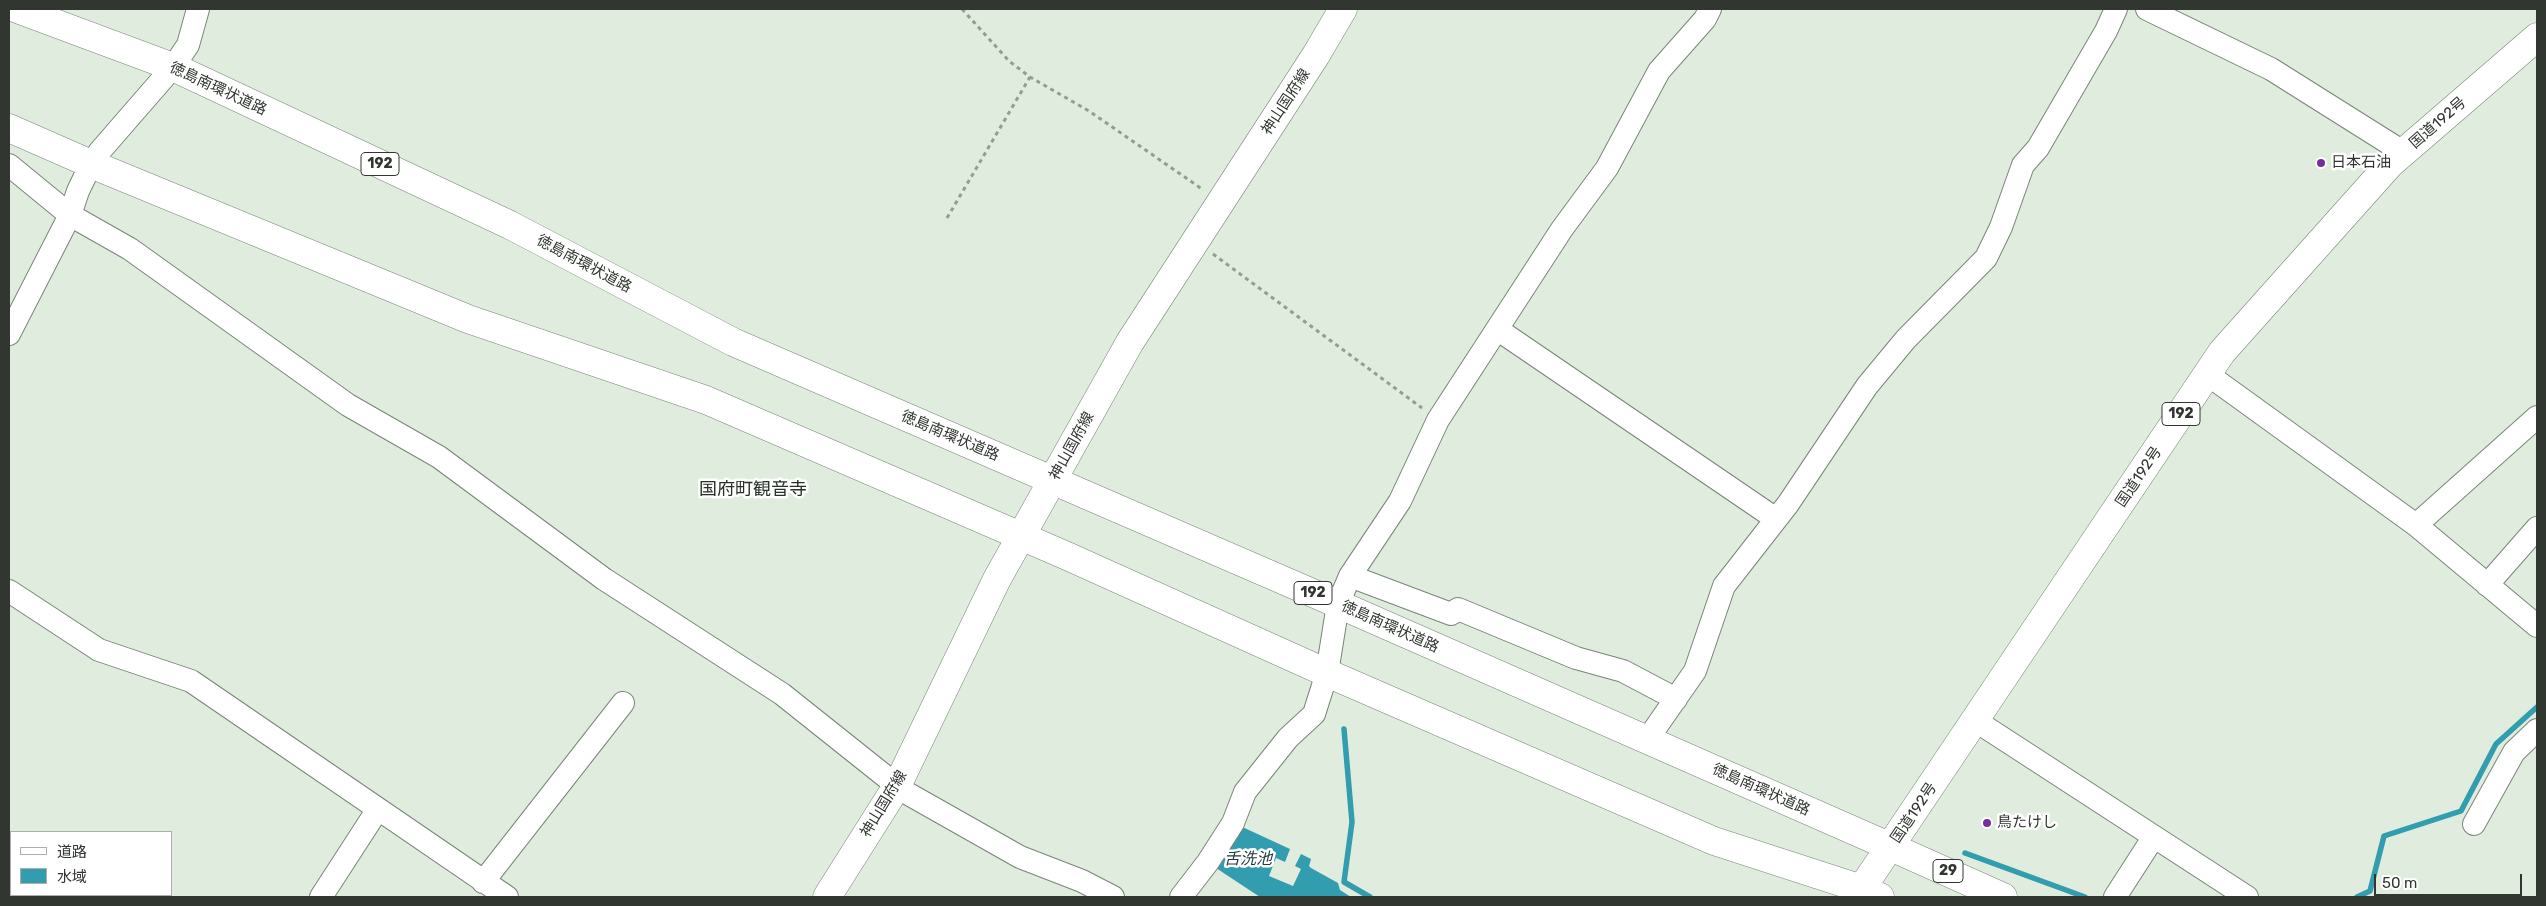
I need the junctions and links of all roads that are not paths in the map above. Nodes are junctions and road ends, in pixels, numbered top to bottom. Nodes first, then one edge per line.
1 (16, 9) edge
2 (198, 9) edge
3 (1343, 9) edge
4 (1710, 9) edge
5 (2116, 9) edge
6 (2147, 9) edge
7 (2537, 37) edge
8 (174, 67) junction
9 (9, 128) edge
10 (2403, 152) junction
11 (91, 164) junction
12 (9, 165) edge
13 (70, 215) junction
14 (1497, 329) junction
15 (9, 334) edge
16 (2207, 374) junction
17 (2537, 417) edge
18 (1052, 481) junction
19 (1776, 519) junction
20 (2416, 525) junction
21 (2537, 528) edge
22 (1021, 536) junction
23 (1350, 576) junction
24 (2487, 584) junction
25 (9, 591) edge
26 (1338, 604) junction
27 (2537, 626) edge
28 (1326, 673) junction
29 (1676, 699) junction
30 (623, 702) dead end
31 (1976, 720) junction
32 (2537, 730) edge
33 (1648, 740) junction
34 (898, 786) junction
35 (378, 809) junction
36 (2474, 824) dead end
37 (2153, 838) junction
38 (1891, 847) junction
39 (483, 882) junction
40 (1866, 895) edge
41 (321, 897) edge
42 (507, 897) edge
43 (827, 897) edge
44 (1113, 897) edge
45 (1181, 897) edge
46 (2003, 897) edge
47 (2115, 897) edge
48 (2247, 897) edge

1 - 8 main road, 徳島南環状道路 / 192
2 - 8 street
3 - 18 main road, 神山国府線
4 - 14 street
5 - 19 street
6 - 10 street
7 - 10 main road, 国道192号 / 192
8 - 11 street
8 - 18 main road, 徳島南環状道路 / 192
9 - 11 main road, 192
10 - 16 main road, 国道192号 / 192
11 - 13 street
11 - 22 main road, 192
12 - 13 street
13 - 15 street
13 - 34 street
14 - 19 street
14 - 23 street
16 - 20 street
16 - 31 main road, 国道192号 / 192
17 - 20 street
18 - 22 main road, 神山国府線
18 - 26 main road, 徳島南環状道路 / 192
19 - 29 street
20 - 24 street
21 - 24 street
22 - 28 main road, 192
22 - 34 main road, 神山国府線
23 - 26 street
23 - 29 street
24 - 27 street
25 - 35 street
26 - 28 street
26 - 33 main road, 徳島南環状道路 / 192
28 - 40 main road, 192
28 - 45 street
29 - 33 street
30 - 39 street
31 - 37 street
31 - 38 main road, 国道192号 / 192
32 - 36 street
33 - 38 main road, 徳島南環状道路 / 192
34 - 43 main road, 神山国府線
34 - 44 street
35 - 39 street
35 - 41 street
37 - 47 street
37 - 48 street
38 - 40 main road, 国道192号 / 192
38 - 46 main road, 29
39 - 42 street

